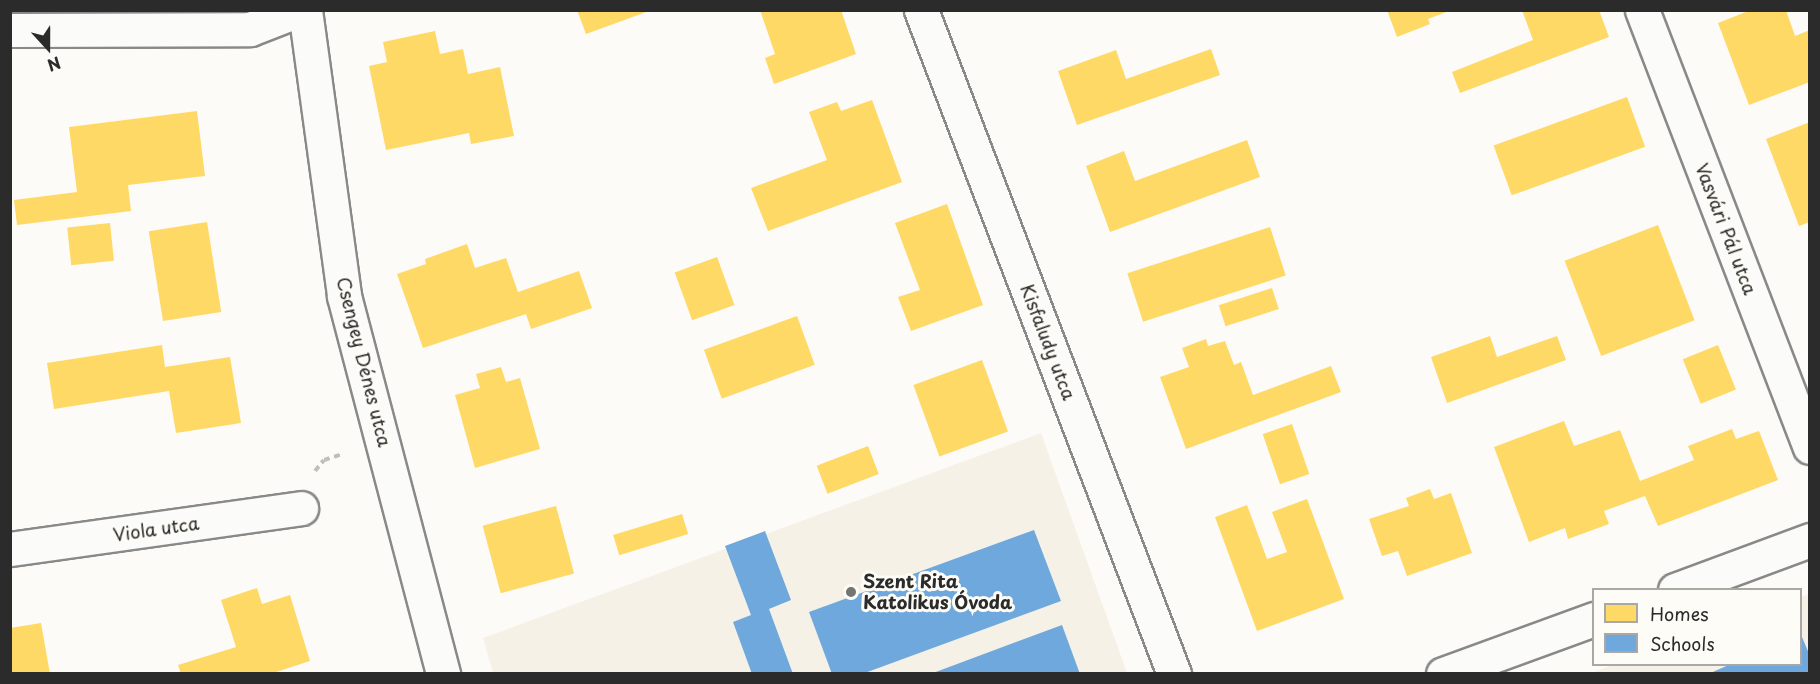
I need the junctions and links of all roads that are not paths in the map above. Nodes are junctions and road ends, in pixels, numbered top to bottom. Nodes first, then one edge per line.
1 (299, 10) edge
2 (305, 10) edge
3 (921, 10) edge
4 (1642, 10) edge
5 (250, 20) edge
6 (10, 30) edge
7 (1809, 447) edge
8 (294, 509) road end
9 (1809, 540) edge
10 (10, 549) edge
11 (1680, 588) edge
12 (1592, 619) edge
13 (443, 674) edge
14 (1174, 674) edge
15 (1443, 674) edge

1 - 5 street
2 - 13 street, Csengey Dénes utca
3 - 14 street, Kisfaludy utca
4 - 7 street, Vasvári Pál utca
5 - 6 street
8 - 10 street, Viola utca
9 - 11 street
12 - 15 street

